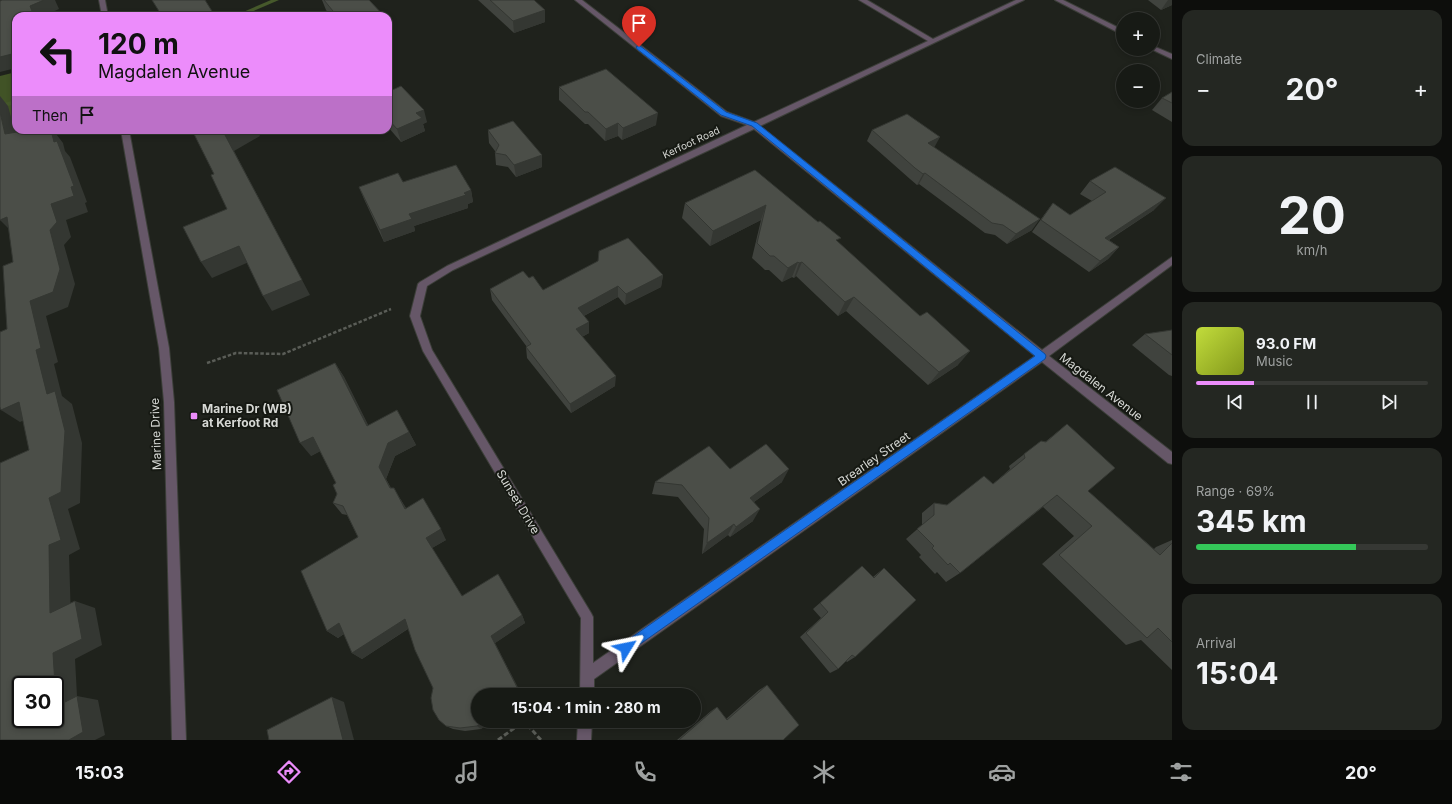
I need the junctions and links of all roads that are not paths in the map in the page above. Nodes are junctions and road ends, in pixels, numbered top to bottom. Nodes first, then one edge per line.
1 (102, 0) edge
2 (578, 0) edge
3 (862, 0) edge
4 (1021, 0) edge
5 (1058, 0) edge
6 (104, 12) edge
7 (1116, 29) edge
8 (932, 41) junction
9 (1160, 51) edge
10 (1172, 57) edge
11 (754, 125) junction
12 (126, 134) edge
13 (1172, 260) edge
14 (416, 316) joint
15 (1042, 356) junction
16 (1172, 458) edge
17 (588, 675) junction
18 (587, 688) edge
19 (585, 728) edge
20 (179, 740) edge
21 (584, 740) edge

1 - 6 street
2 - 11 street, Magdalen Avenue
3 - 8 street
4 - 8 street, Kerfoot Road
5 - 7 street
8 - 11 street, Kerfoot Road
9 - 10 street
11 - 14 street, Kerfoot Road
11 - 15 street, Magdalen Avenue
12 - 20 street, Marine Drive
13 - 15 street, Brearley Street
14 - 17 street, Sunset Drive
15 - 16 street, Magdalen Avenue
15 - 17 street, Brearley Street
17 - 18 street, Sunset Drive
19 - 21 street

